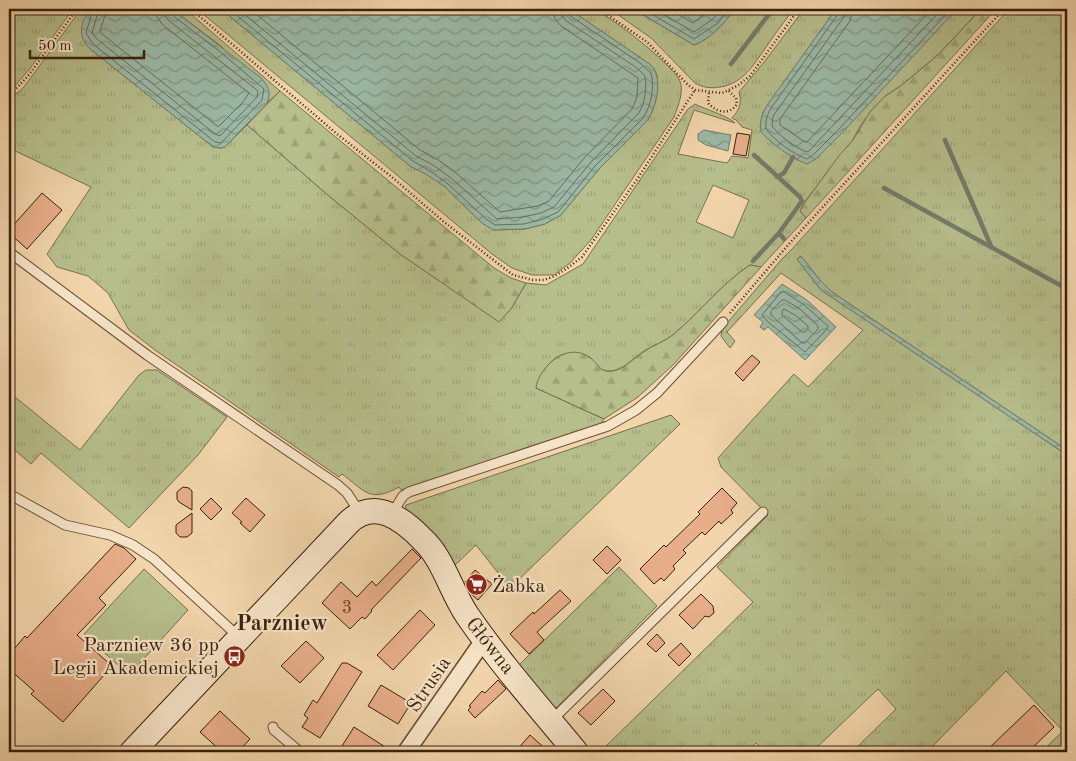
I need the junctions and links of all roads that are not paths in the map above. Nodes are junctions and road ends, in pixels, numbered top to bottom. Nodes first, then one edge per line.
1 (9, 252) edge
2 (723, 322) road end
3 (9, 496) edge
4 (763, 512) dead end
5 (360, 513) junction
6 (391, 515) junction
7 (240, 638) junction
8 (486, 641) junction
9 (551, 721) junction
10 (272, 727) dead end
11 (132, 752) edge
12 (300, 752) edge
13 (406, 752) edge
14 (576, 752) edge

1 - 5 lane
2 - 6 lane
3 - 7 lane
4 - 9 lane
5 - 6 street
5 - 7 street
6 - 8 street, Główna
7 - 11 street
8 - 9 street, Główna
8 - 13 street, Strusia
9 - 14 street, Główna
10 - 12 lane

